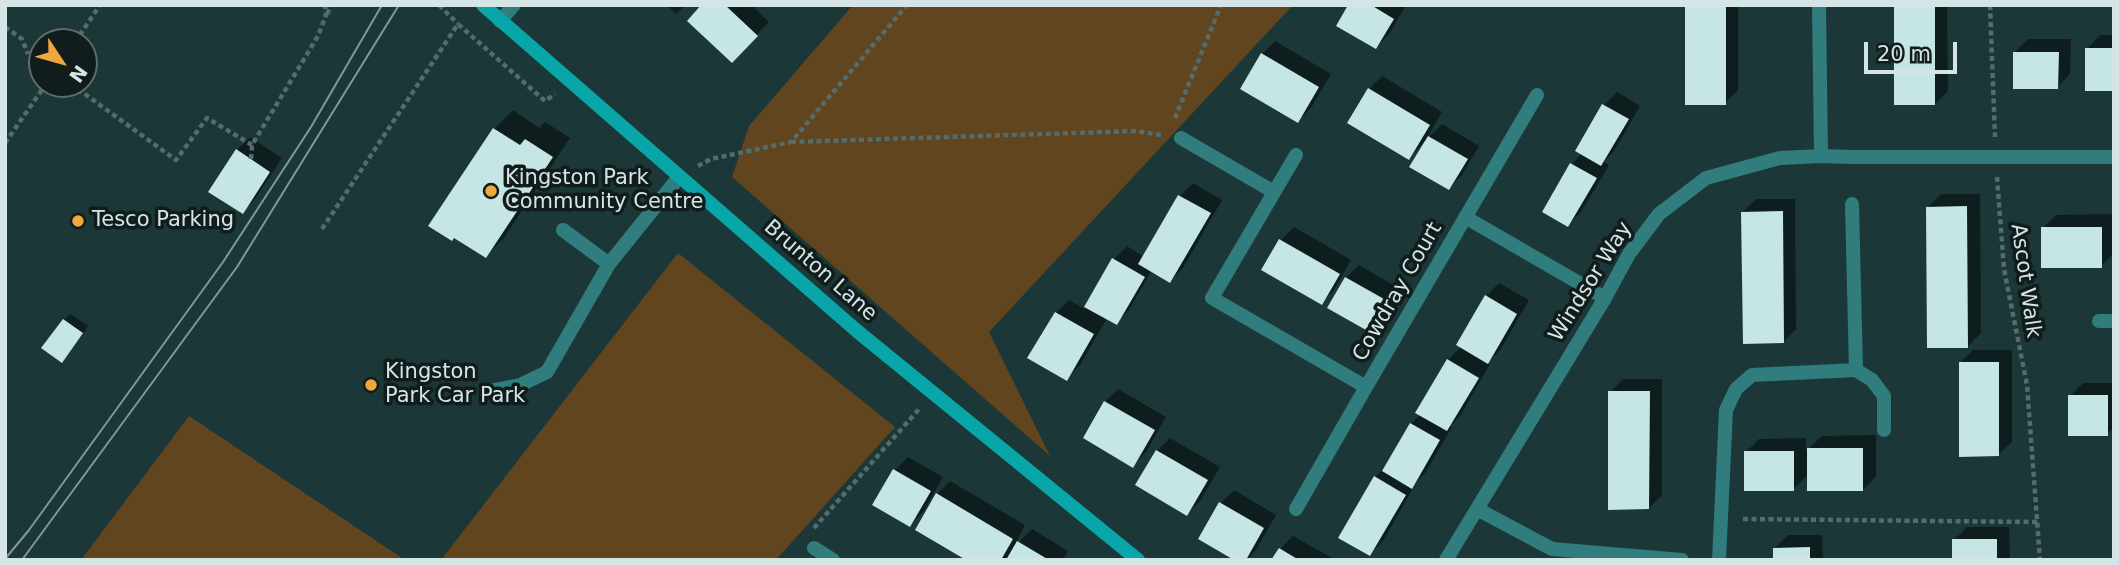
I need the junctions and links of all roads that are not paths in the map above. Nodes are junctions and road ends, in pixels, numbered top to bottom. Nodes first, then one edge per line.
1 (483, 5) edge
2 (514, 5) edge
3 (1819, 5) edge
4 (500, 22) junction
5 (1537, 95) dead end
6 (1174, 137) road end
7 (1296, 155) dead end
8 (1821, 156) junction
9 (2114, 157) edge
10 (679, 177) junction
11 (1274, 192) junction
12 (1852, 204) dead end
13 (1465, 217) junction
14 (563, 230) dead end
15 (609, 264) junction
16 (1605, 298) junction
17 (1856, 370) junction
18 (1366, 387) junction
19 (489, 391) dead end
20 (1884, 430) dead end
21 (1296, 509) dead end
22 (1477, 509) junction
23 (814, 548) dead end
24 (833, 560) edge
25 (1138, 560) edge
26 (1446, 560) edge
27 (1682, 560) edge
28 (1719, 560) edge

1 - 4 street, Brunton Lane
2 - 4 street
3 - 8 street
4 - 10 street, Brunton Lane
5 - 13 street, Cowdray Court
6 - 11 street
7 - 11 street, Cowdray Court
8 - 9 street, Windsor Way
8 - 16 street, Windsor Way
10 - 15 street
10 - 25 street, Brunton Lane
11 - 18 street, Cowdray Court
12 - 17 street
13 - 16 street, Cowdray Court
13 - 18 street, Cowdray Court
14 - 15 street
15 - 19 street
16 - 22 street, Windsor Way
17 - 20 street
17 - 28 street
18 - 21 street, Cowdray Court
22 - 26 street, Windsor Way
22 - 27 street
23 - 24 street

